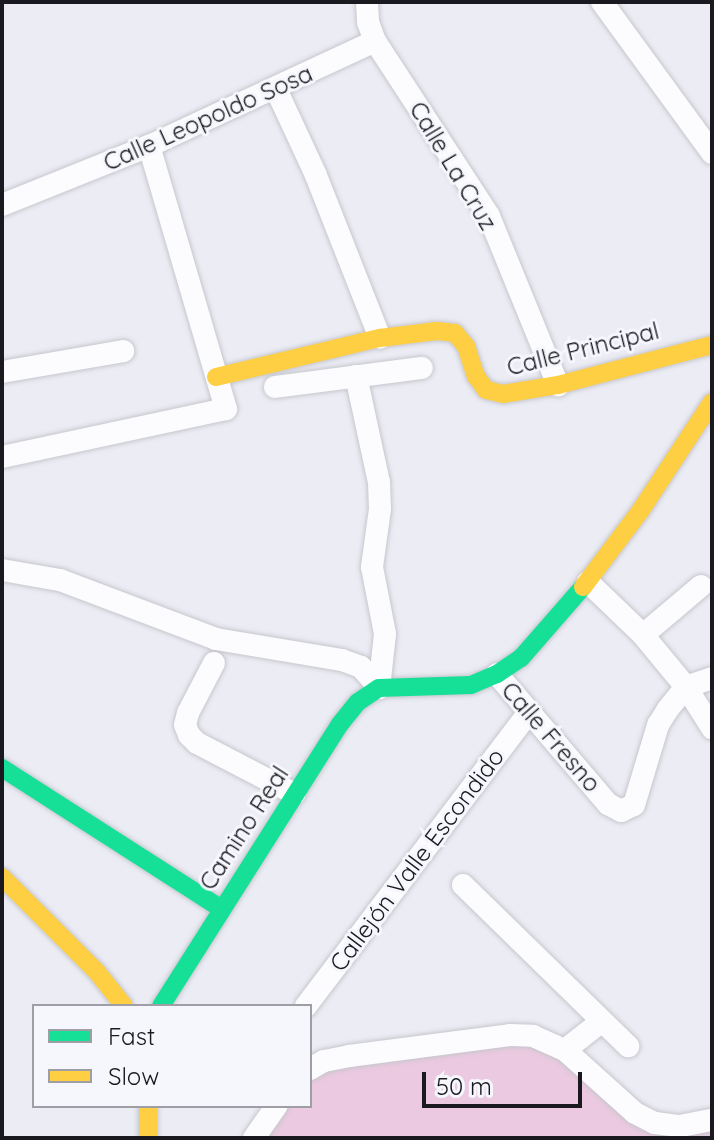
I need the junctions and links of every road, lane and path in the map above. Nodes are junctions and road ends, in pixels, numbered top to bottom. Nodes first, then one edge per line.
1 (367, 2) edge
2 (602, 2) edge
3 (375, 41) junction
4 (276, 89) junction
5 (149, 146) junction
6 (712, 153) edge
7 (2, 205) edge
8 (380, 338) junction
9 (712, 345) edge
10 (123, 351) dead end
11 (422, 368) dead end
12 (2, 372) edge
13 (356, 376) junction
14 (216, 377) junction
15 (558, 385) junction
16 (275, 387) dead end
17 (712, 402) edge
18 (2, 457) edge
19 (2, 570) edge
20 (588, 582) junction
21 (701, 586) dead end
22 (643, 635) junction
23 (214, 663) dead end
24 (497, 674) junction
25 (712, 678) edge
26 (686, 687) junction
27 (379, 688) junction
28 (528, 714) junction
29 (712, 728) edge
30 (2, 768) edge
31 (295, 794) junction
32 (2, 877) edge
33 (463, 885) dead end
34 (220, 908) junction
35 (122, 1004) edge
36 (162, 1004) edge
37 (308, 1004) edge
38 (602, 1021) junction
39 (628, 1046) dead end
40 (565, 1050) junction
41 (312, 1068) edge
42 (148, 1108) edge
43 (275, 1108) edge
44 (712, 1120) edge
45 (148, 1138) edge
46 (254, 1138) edge

1 - 3 street
2 - 6 street
3 - 4 street, Calle Leopoldo Sosa
3 - 15 street, Calle La Cruz
4 - 5 street, Calle Leopoldo Sosa
4 - 8 street
5 - 7 street, Calle Leopoldo Sosa
5 - 14 street
8 - 14 street, Calle Principal
8 - 15 street, Calle Principal
9 - 15 street, Calle Principal
10 - 12 street
11 - 13 street
13 - 16 street
13 - 27 street
14 - 18 street
17 - 20 street
19 - 27 street
20 - 22 street
20 - 24 street
21 - 22 street
22 - 26 street
23 - 31 street
24 - 27 street
24 - 28 street, Calle Fresno
25 - 26 street
26 - 28 street, Calle Fresno
26 - 29 street
27 - 31 street, Camino Real
28 - 37 street, Callejón Valle Escondido
30 - 34 street
31 - 34 street, Camino Real
32 - 35 street
33 - 38 street
34 - 36 street, Camino Real
38 - 39 street
38 - 40 street
40 - 41 street
40 - 44 street
42 - 45 street
43 - 46 street

